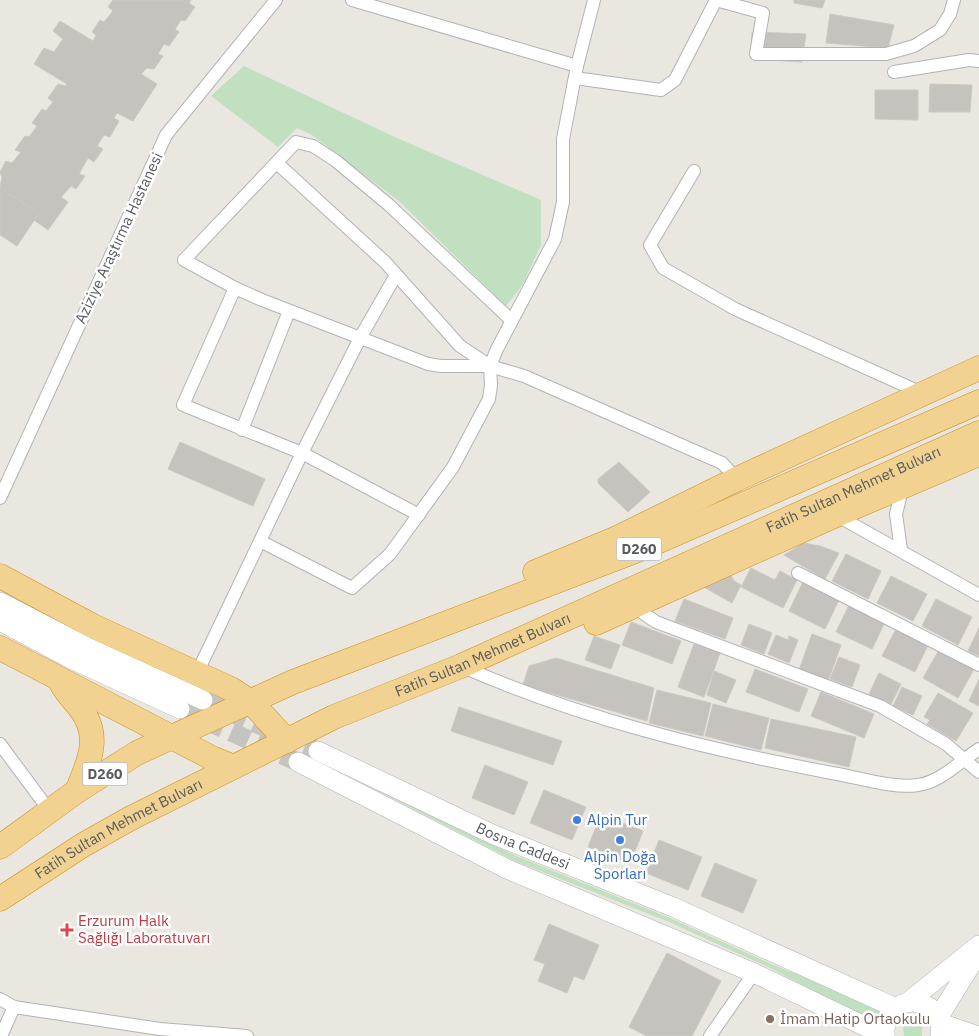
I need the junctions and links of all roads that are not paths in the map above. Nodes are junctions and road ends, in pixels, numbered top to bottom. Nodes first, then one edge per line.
1 (276, 0) edge
2 (352, 0) edge
3 (594, 0) edge
4 (716, 0) edge
5 (951, 1) edge
6 (979, 61) edge
7 (576, 72) junction
8 (894, 72) dead end
9 (278, 164) junction
10 (694, 171) dead end
11 (396, 275) junction
12 (235, 288) junction
13 (289, 311) junction
14 (511, 320) junction
15 (360, 338) junction
16 (490, 366) junction
17 (979, 368) edge
18 (924, 394) junction
19 (979, 402) edge
20 (242, 430) junction
21 (979, 433) edge
22 (302, 453) junction
23 (979, 454) edge
24 (737, 479) junction
25 (903, 486) junction
26 (0, 498) edge
27 (419, 515) junction
28 (836, 515) junction
29 (260, 541) junction
30 (901, 550) junction
31 (798, 573) dead end
32 (0, 576) edge
33 (979, 595) edge
34 (0, 602) edge
35 (491, 606) junction
36 (634, 607) junction
37 (0, 622) edge
38 (0, 648) edge
39 (464, 665) junction
40 (979, 665) edge
41 (197, 673) junction
42 (59, 679) junction
43 (203, 700) tunnel mouth
44 (251, 702) junction
45 (180, 709) tunnel mouth
46 (173, 737) junction
47 (287, 741) junction
48 (0, 744) edge
49 (979, 749) edge
50 (318, 751) tunnel mouth
51 (964, 758) junction
52 (298, 762) tunnel mouth
53 (234, 767) junction
54 (979, 772) edge
55 (76, 791) junction
56 (49, 810) junction
57 (0, 847) edge
58 (0, 899) edge
59 (979, 945) edge
60 (979, 952) edge
61 (754, 973) junction
62 (0, 999) edge
63 (902, 1005) junction
64 (14, 1007) junction
65 (939, 1026) edge
66 (1, 1036) edge
67 (247, 1036) edge
68 (710, 1036) edge
69 (886, 1036) edge
70 (978, 1036) edge

1 - 26 street, Aziziye Araştırma Hastanesi
2 - 7 street
3 - 7 street
4 - 5 street
4 - 7 street
6 - 8 street
7 - 14 street
9 - 11 street
9 - 12 street
9 - 14 street
10 - 18 street
11 - 15 street
11 - 16 street
12 - 13 street
12 - 20 street
13 - 15 street
13 - 20 street
14 - 16 street
15 - 16 street
15 - 22 street
16 - 24 street
16 - 27 street
17 - 18 highway
18 - 24 highway
19 - 35 highway, Fatih Sultan Mehmet Bulvarı / D260
20 - 22 street
21 - 39 highway, Fatih Sultan Mehmet Bulvarı / D260
22 - 27 street
22 - 29 street
23 - 25 highway
24 - 35 highway
25 - 28 highway
25 - 30 street
27 - 29 street
28 - 30 street
28 - 36 highway
29 - 41 street
30 - 33 street
31 - 40 street
32 - 41 highway
34 - 43 main road
35 - 44 highway, Fatih Sultan Mehmet Bulvarı / D260
36 - 39 highway
36 - 51 street
37 - 45 main road
38 - 42 highway
39 - 47 highway, Fatih Sultan Mehmet Bulvarı / D260
39 - 51 street
41 - 44 highway
42 - 46 highway
42 - 55 highway
44 - 46 highway, Fatih Sultan Mehmet Bulvarı / D260
44 - 47 highway
46 - 53 highway
46 - 55 highway, Fatih Sultan Mehmet Bulvarı / D260
47 - 53 highway, Fatih Sultan Mehmet Bulvarı / D260
48 - 56 street
49 - 51 street
50 - 63 main road, Bosna Caddesi
51 - 54 street
52 - 61 main road
53 - 58 highway, Fatih Sultan Mehmet Bulvarı / D260
55 - 56 highway, Fatih Sultan Mehmet Bulvarı / D260
56 - 57 highway, Fatih Sultan Mehmet Bulvarı / D260
59 - 63 main road
60 - 65 main road
61 - 68 street
61 - 69 main road
62 - 64 street
63 - 65 main road, Bosna Caddesi
63 - 69 main road
64 - 66 street
64 - 67 street
65 - 70 main road

